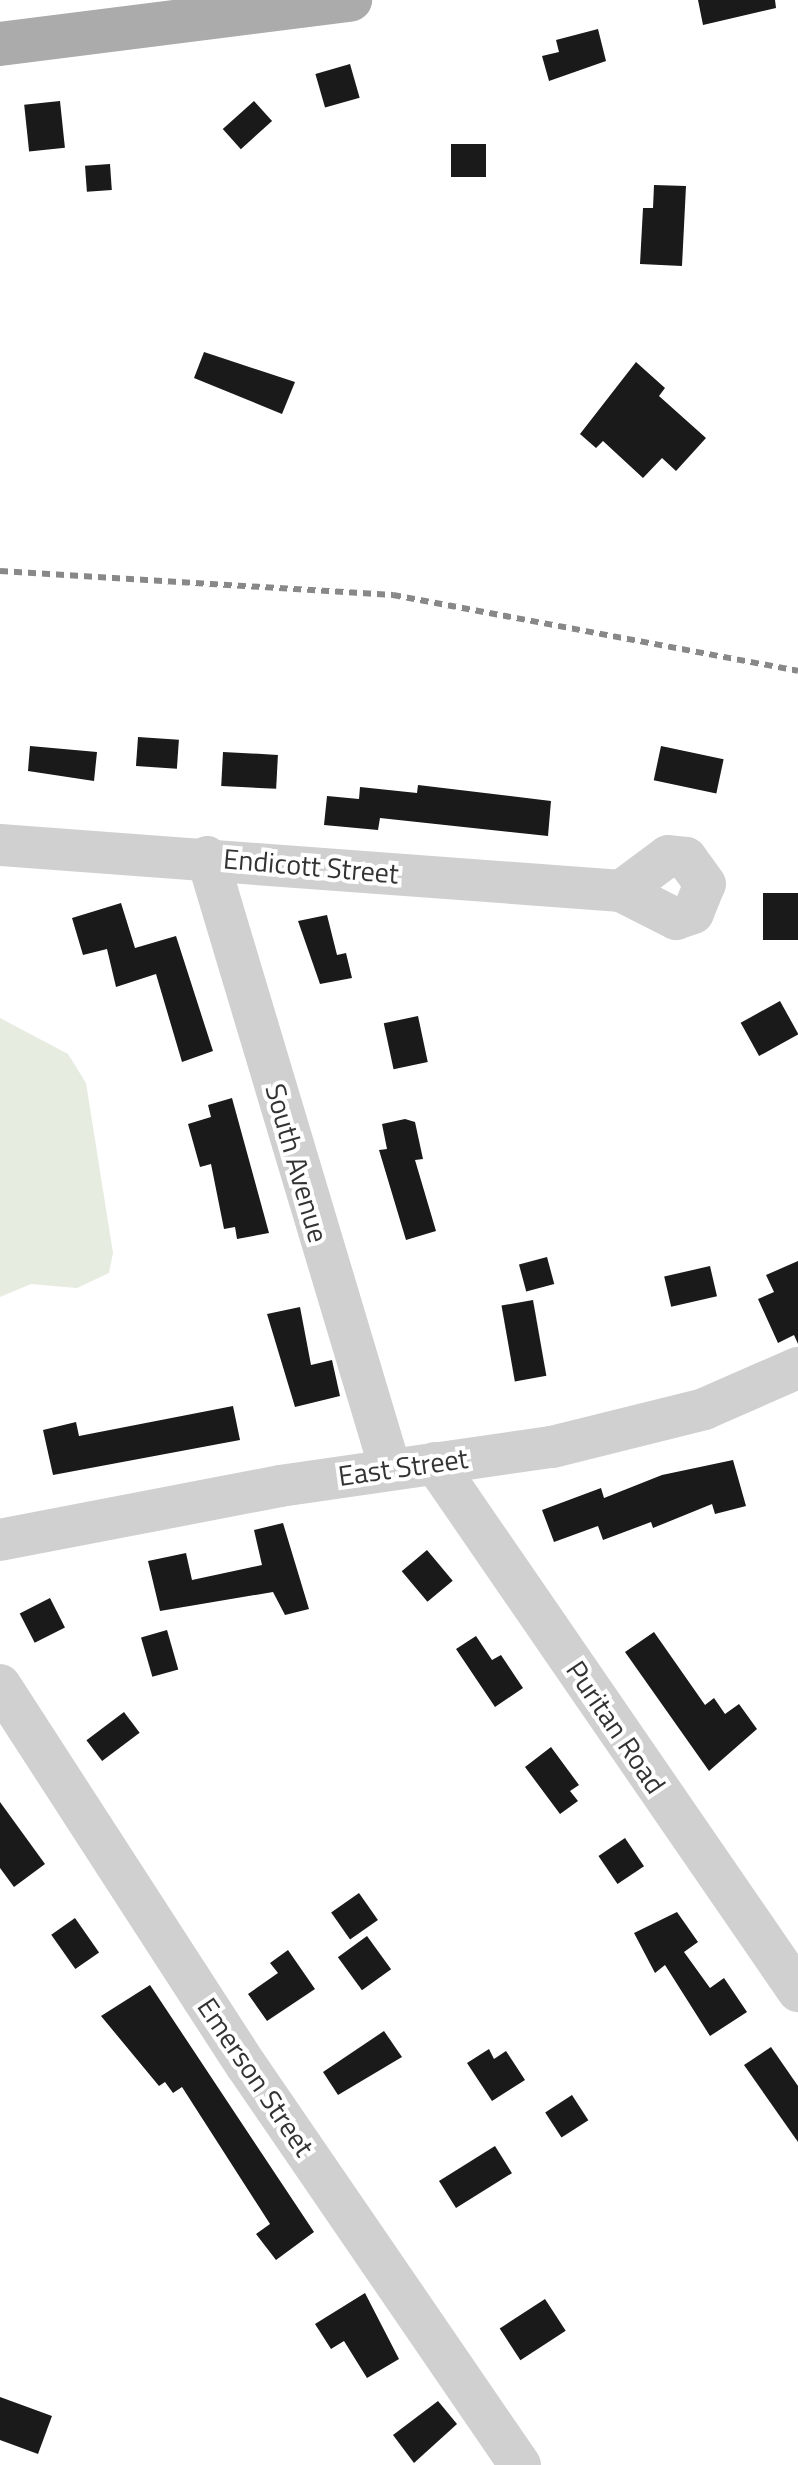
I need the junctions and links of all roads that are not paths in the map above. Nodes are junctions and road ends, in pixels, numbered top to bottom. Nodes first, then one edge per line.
1 (350, 0) edge
2 (0, 44) edge
3 (0, 845) edge
4 (207, 857) junction
5 (621, 891) dead end
6 (798, 1368) edge
7 (435, 1463) junction
8 (390, 1468) junction
9 (0, 1540) edge
10 (0, 1685) edge
11 (798, 1991) edge
12 (520, 2465) edge

1 - 2 main road
3 - 4 street, Endicott Street
4 - 5 street, Endicott Street
4 - 8 street, South Avenue
6 - 7 street, East Street
7 - 8 street, East Street
7 - 11 street, Puritan Road
8 - 9 street, East Street
10 - 12 street, Emerson Street

